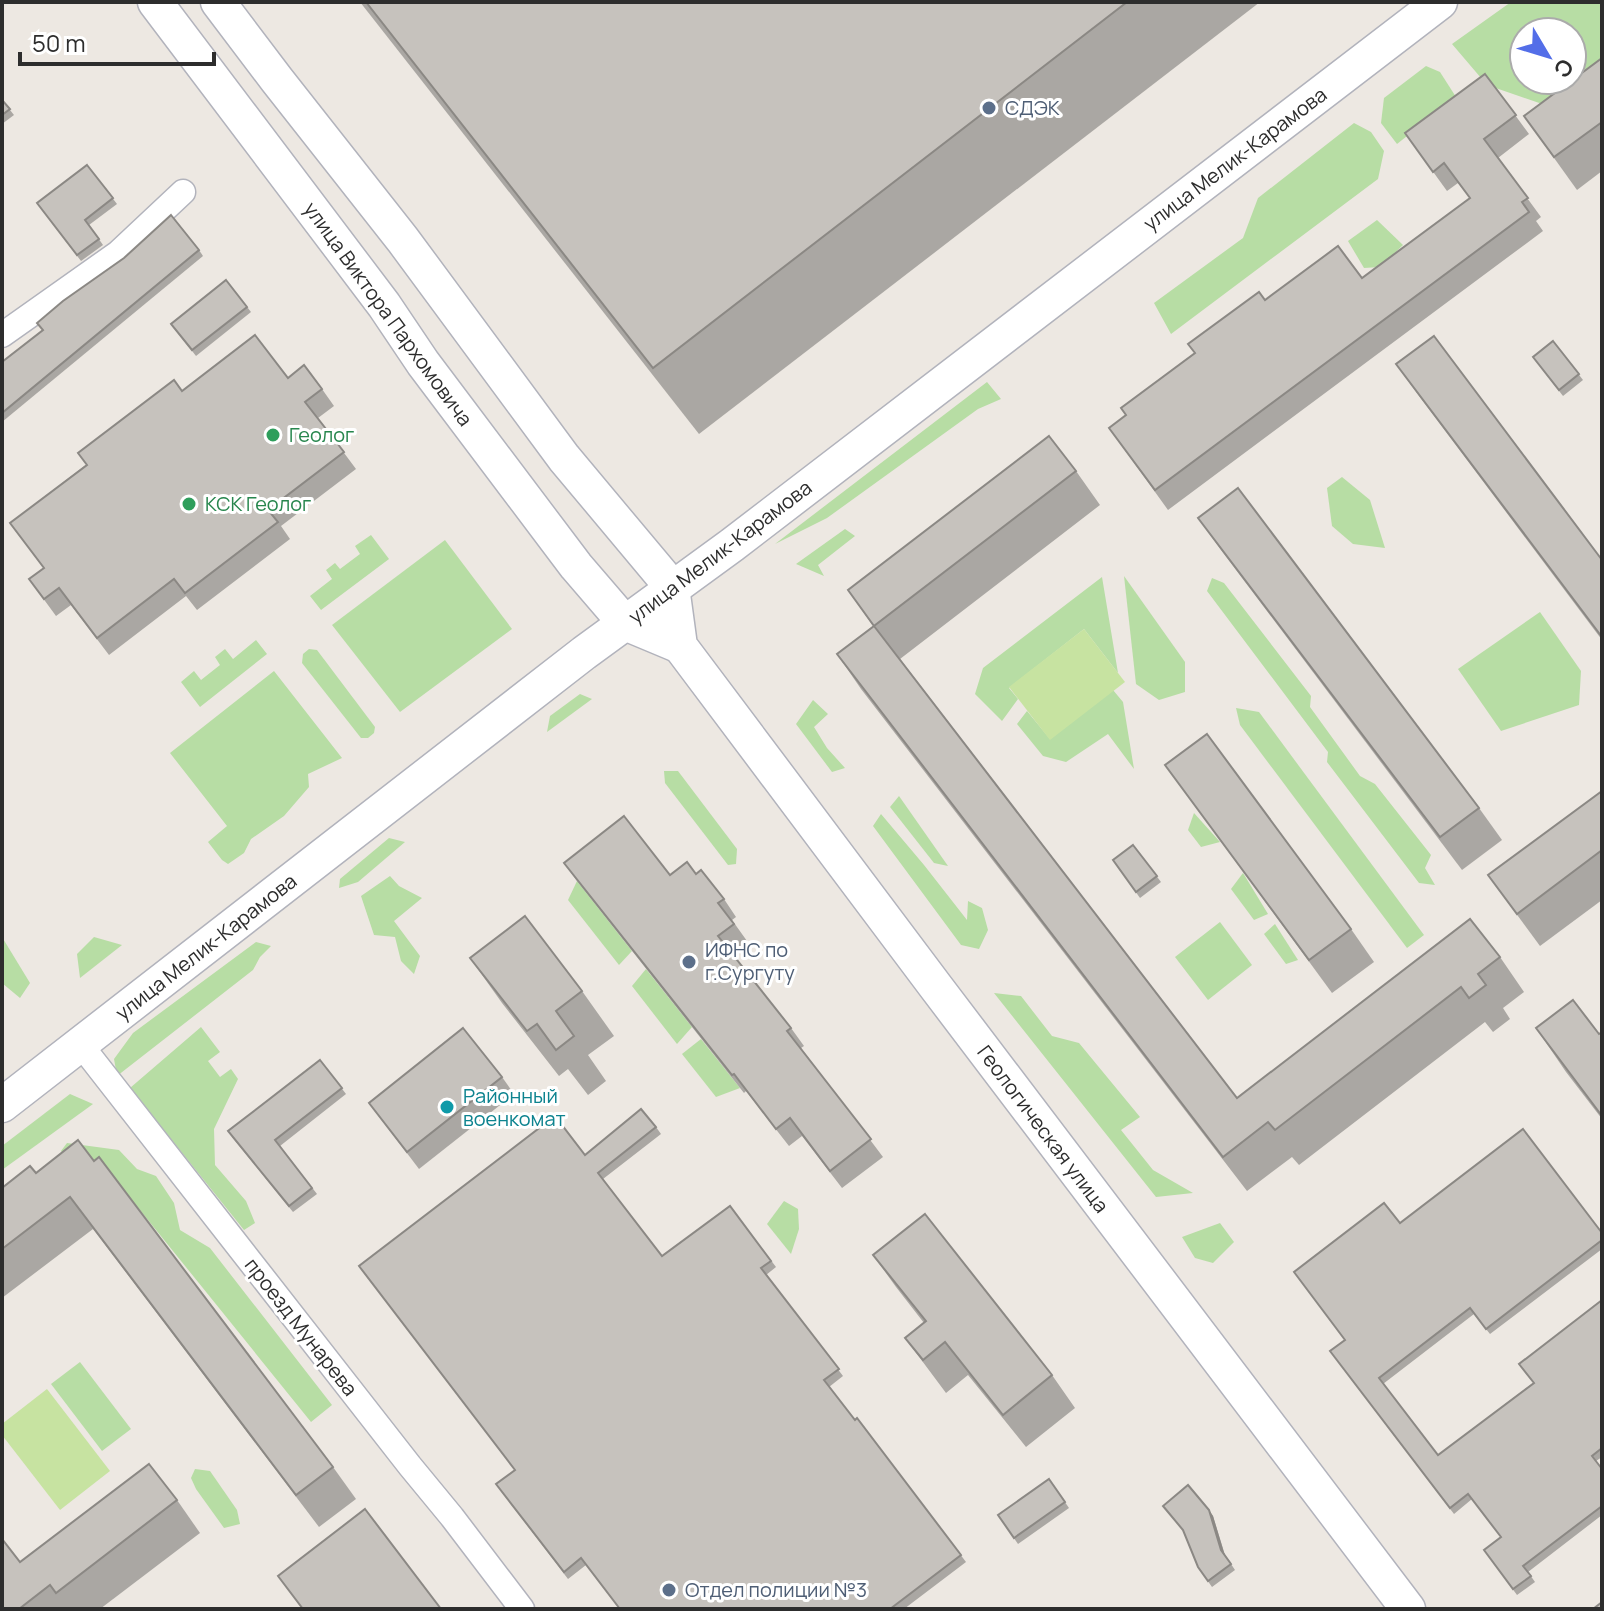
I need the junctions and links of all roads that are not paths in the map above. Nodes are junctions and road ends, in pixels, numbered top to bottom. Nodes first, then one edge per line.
1 (155, 2) edge
2 (218, 2) edge
3 (1440, 2) edge
4 (183, 192) dead end
5 (2, 335) edge
6 (672, 587) junction
7 (625, 623) junction
8 (680, 646) junction
9 (81, 1045) junction
10 (2, 1105) edge
11 (522, 1609) edge
12 (1408, 1609) edge

1 - 7 main road, улица Виктора Пархомовича
2 - 6 main road
3 - 6 main road, улица Мелик-Карамова
4 - 5 street
6 - 7 main road, улица Мелик-Карамова
6 - 8 main road, Геологическая улица
7 - 8 main road
7 - 9 main road, улица Мелик-Карамова
8 - 12 main road, Геологическая улица
9 - 10 main road, улица Мелик-Карамова
9 - 11 street, проезд Мунарева

